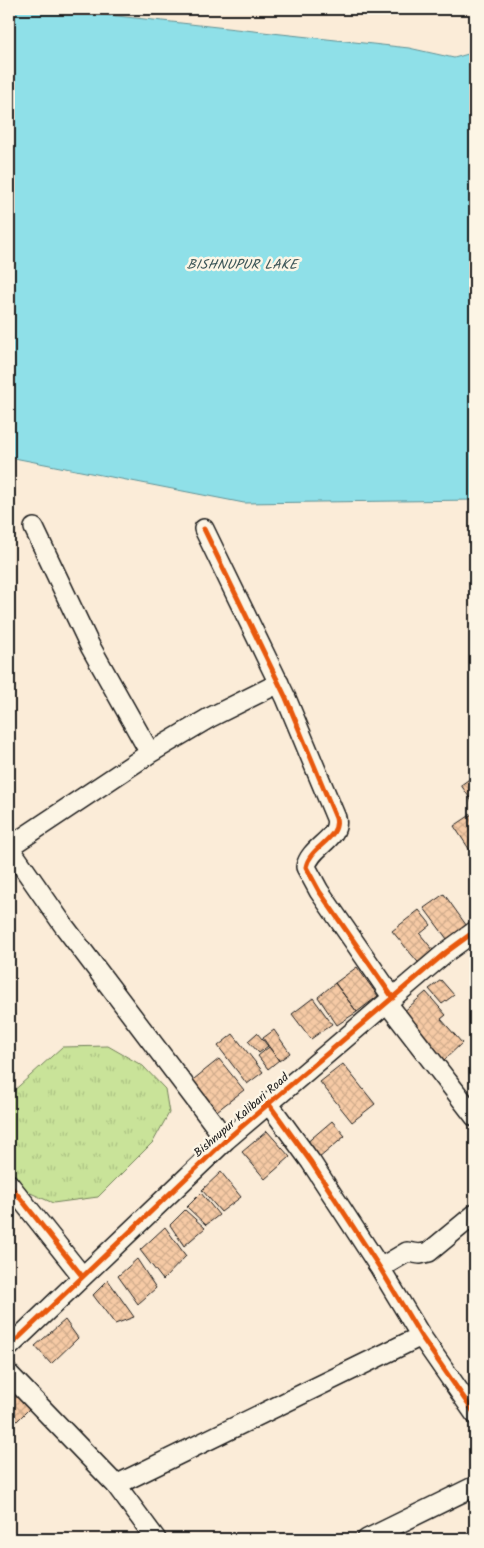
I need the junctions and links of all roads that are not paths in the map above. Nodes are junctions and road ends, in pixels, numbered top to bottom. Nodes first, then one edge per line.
1 (34, 528) dead end
2 (204, 529) dead end
3 (279, 683) junction
4 (150, 753) junction
5 (9, 847) edge
6 (475, 931) edge
7 (390, 1000) junction
8 (268, 1104) junction
9 (475, 1117) edge
10 (226, 1140) junction
11 (9, 1184) edge
12 (475, 1214) edge
13 (380, 1268) junction
14 (82, 1276) junction
15 (421, 1336) junction
16 (9, 1347) edge
17 (9, 1374) edge
18 (475, 1414) edge
19 (116, 1485) junction
20 (475, 1486) edge
21 (156, 1539) edge
22 (366, 1539) edge

1 - 4 street
2 - 3 street
3 - 4 street
3 - 7 street
4 - 5 street
5 - 10 street
6 - 7 street, Bishnupur Kalibari Road
7 - 8 street, Bishnupur Kalibari Road
7 - 9 street
8 - 10 street, Bishnupur Kalibari Road
8 - 13 street
10 - 14 street, Bishnupur Kalibari Road
11 - 14 street
12 - 13 street
13 - 15 street
14 - 16 street, Bishnupur Kalibari Road
15 - 18 street
15 - 19 street
17 - 19 street
19 - 21 street
20 - 22 street

